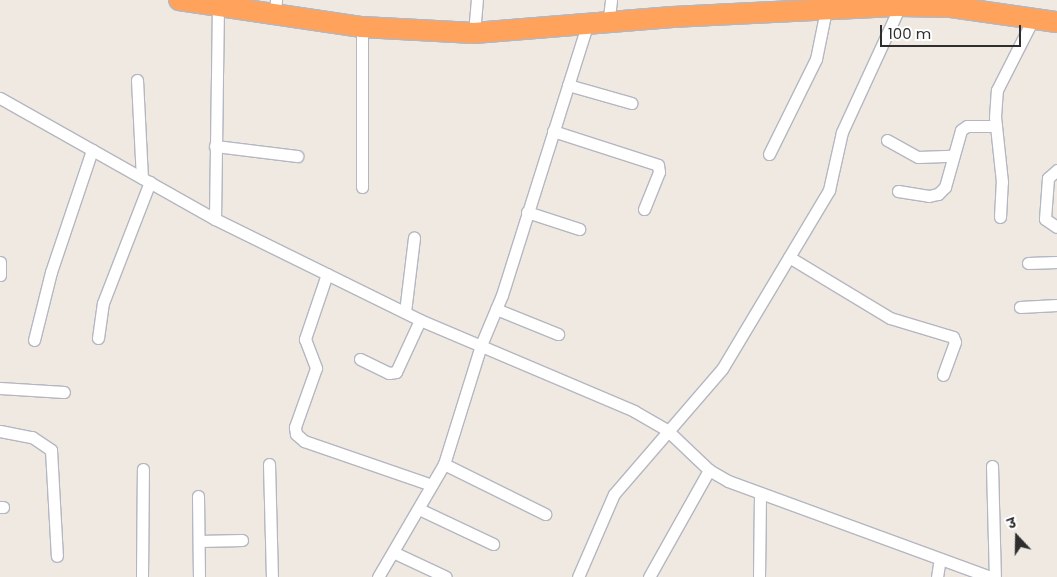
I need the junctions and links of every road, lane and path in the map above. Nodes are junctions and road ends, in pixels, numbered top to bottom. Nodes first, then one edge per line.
1 (179, 0) edge
2 (477, 0) edge
3 (611, 0) edge
4 (218, 6) junction
5 (830, 6) edge
6 (900, 6) junction
7 (275, 8) edge
8 (1033, 19) junction
9 (1057, 22) edge
10 (608, 25) junction
11 (586, 26) junction
12 (362, 28) junction
13 (474, 33) junction
14 (137, 80) dead end
15 (568, 85) junction
16 (0, 98) edge
17 (631, 103) dead end
18 (996, 126) junction
19 (553, 131) junction
20 (887, 140) dead end
21 (215, 146) junction
22 (92, 150) junction
23 (769, 154) dead end
24 (298, 156) dead end
25 (952, 156) junction
26 (1057, 170) edge
27 (146, 180) junction
28 (362, 187) dead end
29 (898, 192) dead end
30 (644, 209) dead end
31 (527, 212) junction
32 (1000, 217) dead end
33 (215, 219) junction
34 (1057, 227) edge
35 (579, 229) dead end
36 (414, 238) dead end
37 (795, 261) junction
38 (0, 262) edge
39 (1057, 262) edge
40 (1028, 263) dead end
41 (327, 274) junction
42 (0, 275) edge
43 (1057, 305) edge
44 (1020, 307) dead end
45 (496, 309) junction
46 (405, 312) junction
47 (420, 320) junction
48 (558, 334) dead end
49 (98, 338) dead end
50 (34, 340) dead end
51 (481, 345) junction
52 (360, 359) dead end
53 (943, 375) dead end
54 (0, 388) edge
55 (64, 392) dead end
56 (0, 431) edge
57 (668, 431) junction
58 (269, 464) dead end
59 (444, 464) junction
60 (992, 466) dead end
61 (143, 469) dead end
62 (709, 470) junction
63 (432, 485) junction
64 (760, 493) junction
65 (198, 496) dead end
66 (419, 509) junction
67 (545, 514) dead end
68 (199, 540) junction
69 (242, 540) dead end
70 (492, 544) dead end
71 (395, 553) junction
72 (57, 556) dead end
73 (940, 559) junction
74 (142, 577) edge
75 (199, 577) edge
76 (272, 577) edge
77 (378, 577) edge
78 (446, 577) edge
79 (578, 577) edge
80 (649, 577) edge
81 (759, 577) edge
82 (937, 577) edge
83 (990, 577) edge
84 (995, 577) edge

1 - 4 highway
2 - 13 street
3 - 10 street
4 - 7 highway
4 - 21 street
5 - 6 highway
5 - 10 highway
5 - 23 street
6 - 8 highway
6 - 37 street
7 - 12 highway
8 - 9 highway
8 - 18 street
10 - 11 highway
11 - 13 highway
11 - 15 street
12 - 13 highway
12 - 28 street
14 - 27 street
15 - 17 street
15 - 19 street
16 - 22 street
18 - 25 street
18 - 32 street
19 - 30 street
19 - 31 street
20 - 25 street
21 - 24 street
21 - 33 street
22 - 27 street
22 - 50 street
25 - 29 street
26 - 34 street
27 - 33 street
27 - 49 street
31 - 35 street
31 - 45 street
33 - 41 street
36 - 46 street
37 - 53 street
37 - 57 street
38 - 42 street
39 - 40 street
41 - 46 street
41 - 63 street
43 - 44 street
45 - 48 street
45 - 51 street
46 - 47 street
47 - 51 street
47 - 52 street
51 - 57 street
51 - 59 street
54 - 55 street
56 - 72 street
57 - 62 street
57 - 79 street
58 - 76 street
59 - 63 street
59 - 67 street
60 - 84 street
61 - 74 street
62 - 64 street
62 - 80 street
63 - 66 street
64 - 73 street
64 - 81 street
65 - 68 street
66 - 70 street
66 - 71 street
68 - 69 street
68 - 75 street
71 - 77 street
71 - 78 street
73 - 82 street
73 - 83 street

